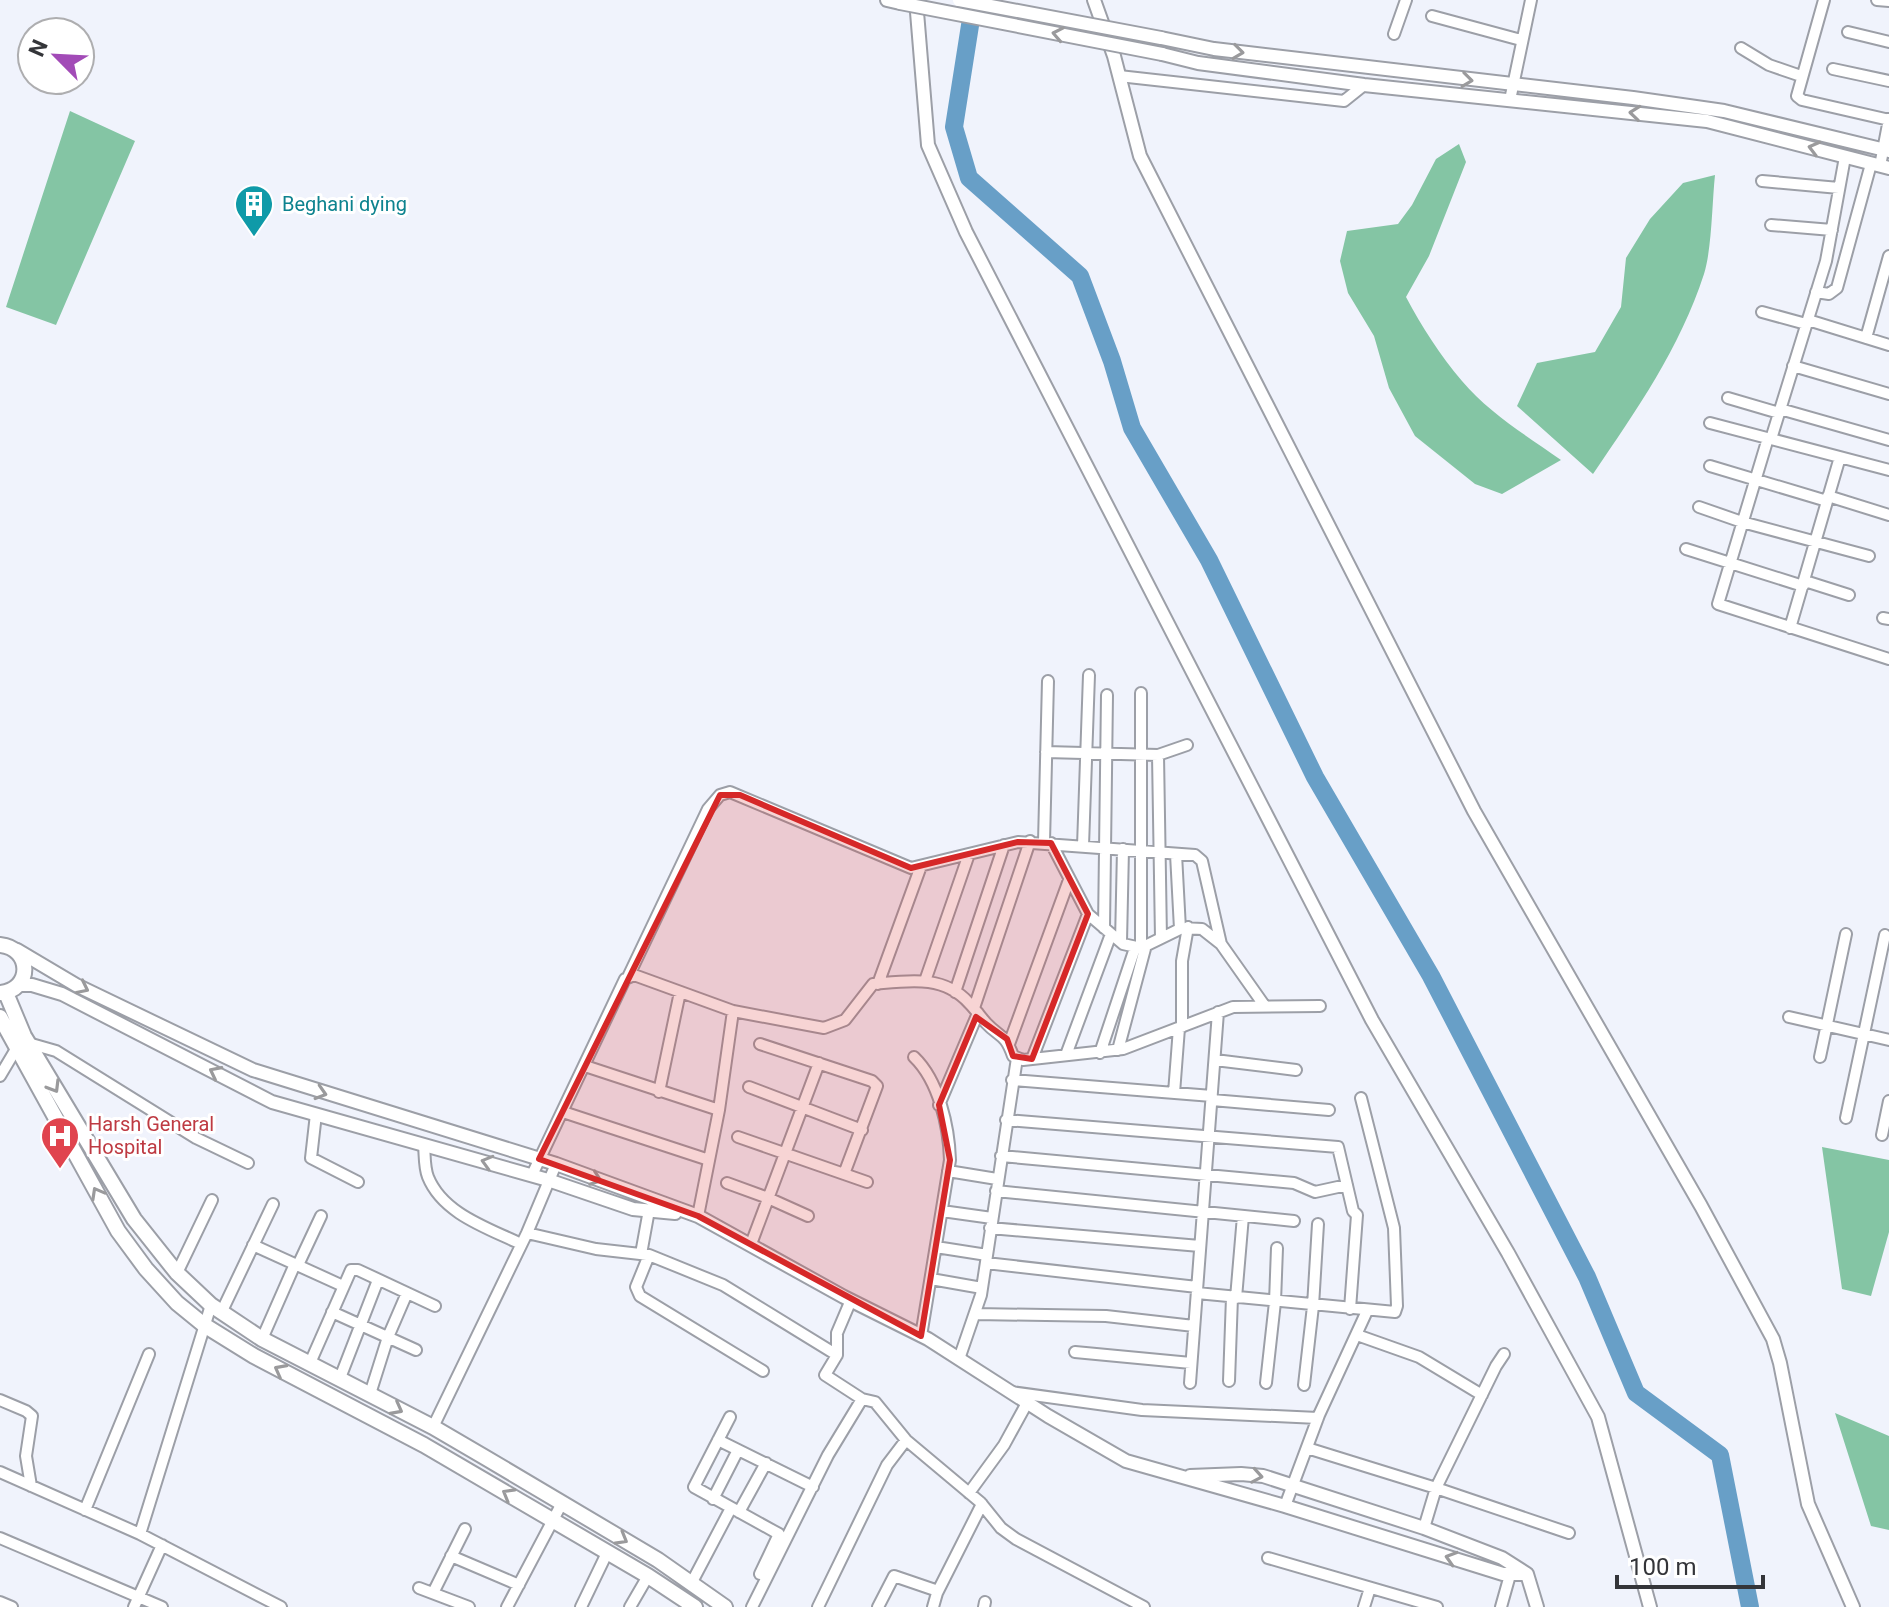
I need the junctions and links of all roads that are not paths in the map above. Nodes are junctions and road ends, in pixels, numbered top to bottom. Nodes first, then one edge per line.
1 (916, 0) edge
2 (959, 0) edge
3 (1094, 0) edge
4 (1406, 0) edge
5 (1531, 0) edge
6 (1824, 0) edge
7 (1877, 0) edge
8 (894, 1) edge
9 (1889, 1) edge
10 (1432, 16) dead end
11 (1848, 32) dead end
12 (1394, 34) dead end
13 (1521, 40) junction
14 (1889, 42) edge
15 (1741, 48) dead end
16 (1833, 69) dead end
17 (1119, 76) junction
18 (1801, 76) junction
19 (1889, 81) edge
20 (1367, 85) junction
21 (1513, 85) junction
22 (1510, 100) junction
23 (1718, 117) junction
24 (1889, 119) edge
25 (1886, 151) edge
26 (1845, 157) junction
27 (1880, 166) edge
28 (1762, 181) dead end
29 (1839, 188) junction
30 (1771, 225) dead end
31 (1832, 230) junction
32 (1889, 256) edge
33 (1816, 292) junction
34 (1884, 293) edge
35 (1762, 312) dead end
36 (1807, 322) junction
37 (1866, 338) junction
38 (1889, 345) edge
39 (1793, 366) junction
40 (1889, 394) edge
41 (1728, 398) dead end
42 (1779, 411) junction
43 (1710, 423) dead end
44 (1769, 438) junction
45 (1889, 440) edge
46 (1840, 457) junction
47 (1710, 466) dead end
48 (1889, 470) edge
49 (1755, 480) junction
50 (1828, 499) junction
51 (1699, 507) dead end
52 (1889, 515) edge
53 (1742, 522) junction
54 (1815, 542) junction
55 (1686, 549) dead end
56 (1869, 556) dead end
57 (1730, 564) junction
58 (1804, 584) junction
59 (1849, 595) dead end
60 (1790, 628) junction
61 (1889, 659) edge
62 (1089, 675) dead end
63 (1048, 681) dead end
64 (1141, 693) dead end
65 (1107, 695) dead end
66 (1187, 745) dead end
67 (1046, 752) junction
68 (1085, 753) junction
69 (1106, 754) junction
70 (1140, 755) junction
71 (1158, 755) junction
72 (1030, 841) junction
73 (1048, 843) junction
74 (1004, 845) junction
75 (1083, 846) junction
76 (1104, 847) junction
77 (1123, 849) junction
78 (1140, 851) junction
79 (1159, 852) junction
80 (969, 854) junction
81 (1176, 854) junction
82 (921, 866) junction
83 (1069, 880) junction
84 (1088, 914) junction
85 (1184, 928) junction
86 (1108, 931) junction
87 (1846, 934) dead end
88 (1885, 935) dead end
89 (1161, 938) junction
90 (1121, 942) junction
91 (1221, 944) junction
92 (6, 945) edge
93 (1141, 947) junction
94 (629, 975) junction
95 (925, 981) junction
96 (878, 984) junction
97 (9, 990) edge
98 (680, 992) junction
99 (955, 992) junction
100 (1264, 1005) junction
101 (1320, 1006) dead end
102 (976, 1010) junction
103 (733, 1011) junction
104 (1218, 1012) junction
105 (0, 1017) edge
106 (1789, 1017) dead end
107 (1180, 1027) junction
108 (1827, 1027) junction
109 (1865, 1034) junction
110 (1889, 1040) edge
111 (23, 1042) junction
112 (760, 1044) dead end
113 (1009, 1044) junction
114 (1118, 1050) junction
115 (1100, 1053) junction
116 (1066, 1055) junction
117 (914, 1057) dead end
118 (1820, 1057) dead end
119 (1017, 1058) junction
120 (1032, 1059) junction
121 (1215, 1060) junction
122 (819, 1063) junction
123 (585, 1066) junction
124 (1296, 1070) dead end
125 (0, 1076) edge
126 (1012, 1080) junction
127 (749, 1087) dead end
128 (659, 1092) junction
129 (1174, 1093) junction
130 (1212, 1098) junction
131 (1361, 1098) dead end
132 (1889, 1101) edge
133 (939, 1105) junction
134 (802, 1107) junction
135 (719, 1110) junction
136 (1329, 1110) dead end
137 (563, 1112) junction
138 (316, 1114) junction
139 (1846, 1118) dead end
140 (1006, 1120) junction
141 (862, 1130) junction
142 (1882, 1135) dead end
143 (1209, 1136) junction
144 (738, 1137) dead end
145 (424, 1145) junction
146 (785, 1152) junction
147 (1001, 1156) junction
148 (539, 1159) junction
149 (709, 1160) junction
150 (248, 1163) dead end
151 (556, 1164) junction
152 (948, 1171) junction
153 (844, 1174) junction
154 (1206, 1174) junction
155 (532, 1175) junction
156 (997, 1179) junction
157 (548, 1180) junction
158 (358, 1182) dead end
159 (867, 1182) dead end
160 (727, 1183) dead end
161 (1347, 1185) junction
162 (996, 1191) junction
163 (768, 1198) junction
164 (212, 1200) dead end
165 (273, 1204) dead end
166 (649, 1210) junction
167 (942, 1211) junction
168 (1203, 1211) junction
169 (321, 1216) dead end
170 (698, 1216) junction
171 (808, 1216) dead end
172 (1243, 1216) junction
173 (1294, 1221) dead end
174 (991, 1223) junction
175 (1318, 1224) dead end
176 (527, 1233) junction
177 (521, 1244) junction
178 (751, 1244) junction
179 (253, 1245) junction
180 (1200, 1246) junction
181 (936, 1247) junction
182 (1277, 1248) dead end
183 (645, 1255) junction
184 (986, 1259) junction
185 (296, 1265) junction
186 (177, 1273) junction
187 (931, 1279) junction
188 (378, 1280) junction
189 (343, 1286) junction
190 (982, 1288) junction
191 (1197, 1290) junction
192 (407, 1293) junction
193 (1234, 1297) junction
194 (851, 1300) junction
195 (1275, 1302) junction
196 (435, 1306) dead end
197 (1313, 1306) junction
198 (216, 1309) junction
199 (1350, 1309) junction
200 (1367, 1311) junction
201 (332, 1312) junction
202 (976, 1314) junction
203 (359, 1324) junction
204 (204, 1325) junction
205 (1194, 1326) junction
206 (1357, 1335) junction
207 (921, 1336) junction
208 (388, 1337) junction
209 (262, 1339) junction
210 (416, 1350) dead end
211 (1075, 1352) dead end
212 (149, 1354) dead end
213 (1504, 1354) dead end
214 (837, 1355) junction
215 (959, 1359) junction
216 (310, 1363) junction
217 (1191, 1363) junction
218 (763, 1371) dead end
219 (340, 1378) junction
220 (1229, 1381) dead end
221 (1190, 1383) dead end
222 (1266, 1383) dead end
223 (1304, 1385) dead end
224 (1009, 1391) junction
225 (370, 1394) junction
226 (1482, 1395) junction
227 (862, 1399) junction
228 (0, 1400) edge
229 (1027, 1403) junction
230 (730, 1417) dead end
231 (1318, 1418) junction
232 (433, 1427) junction
233 (718, 1440) junction
234 (906, 1440) junction
235 (1307, 1448) junction
236 (738, 1450) junction
237 (766, 1463) junction
238 (0, 1472) edge
239 (1179, 1476) junction
240 (1293, 1485) junction
241 (31, 1486) junction
242 (813, 1487) junction
243 (1436, 1488) junction
244 (969, 1493) junction
245 (713, 1499) junction
246 (562, 1503) junction
247 (982, 1504) junction
248 (1285, 1506) junction
249 (85, 1510) junction
250 (735, 1510) junction
251 (553, 1520) junction
252 (1424, 1528) junction
253 (465, 1529) dead end
254 (1569, 1533) dead end
255 (140, 1534) junction
256 (0, 1538) edge
257 (162, 1545) junction
258 (607, 1553) junction
259 (451, 1556) junction
260 (1268, 1558) dead end
261 (760, 1574) dead end
262 (1527, 1574) junction
263 (1510, 1575) junction
264 (648, 1576) junction
265 (692, 1582) junction
266 (519, 1585) junction
267 (419, 1588) dead end
268 (1370, 1588) junction
269 (938, 1591) junction
270 (433, 1593) junction
271 (0, 1602) edge
272 (136, 1602) edge
273 (688, 1605) edge
274 (12, 1607) edge
275 (162, 1607) edge
276 (281, 1607) edge
277 (469, 1607) edge
278 (507, 1607) edge
279 (581, 1607) edge
280 (630, 1607) edge
281 (725, 1607) edge
282 (752, 1607) edge
283 (818, 1607) edge
284 (878, 1607) edge
285 (933, 1607) edge
286 (1144, 1607) edge
287 (1364, 1607) edge
288 (1437, 1607) edge
289 (1501, 1607) edge
290 (1537, 1607) edge
291 (1650, 1607) edge
292 (1853, 1607) edge

1 - 291 street
2 -> 21 street, bridge
3 - 17 street
4 - 12 street
5 - 13 street
6 - 18 street
7 - 9 street
20 -> 8 street, bridge
10 - 13 street
11 - 14 street
13 - 21 street
15 - 18 street
16 - 19 street
17 - 20 street
17 - 292 street
18 - 24 street
20 - 22 street
21 - 22 street
21 - 23 street
23 -> 22 street
23 - 25 street
26 -> 23 street
24 - 25 street
25 - 27 street
26 - 27 street
26 - 29 street
27 - 33 street
28 - 29 street
29 - 31 street
30 - 31 street
31 - 33 street
32 - 34 street
33 - 36 street
34 - 37 street
35 - 36 street
36 - 37 street
36 - 39 street
37 - 38 street
39 - 40 street
39 - 42 street
41 - 42 street
42 - 44 street
42 - 45 street
43 - 44 street
44 - 46 street
44 - 49 street
46 - 48 street
46 - 50 street
47 - 49 street
49 - 50 street
49 - 53 street
50 - 52 street
50 - 54 street
51 - 53 street
53 - 54 street
53 - 57 street
54 - 56 street
54 - 58 street
55 - 57 street
57 - 58 street
57 - 60 street
58 - 59 street
58 - 60 street
60 - 61 street
62 - 68 street
63 - 67 street
64 - 70 street
65 - 69 street
66 - 71 street
67 - 68 street
67 - 73 street
68 - 69 street
68 - 75 street
69 - 70 street
69 - 76 street
70 - 71 street
70 - 78 street
71 - 79 street
72 - 73 street
72 - 74 street
72 - 102 street
73 - 75 street
73 - 83 street
74 - 80 street
74 - 99 street
75 - 76 street
76 - 77 street
76 - 86 street
77 - 78 street
77 - 90 street
78 - 79 street
78 - 93 street
79 - 81 street
79 - 89 street
80 - 82 street
80 - 95 street
81 - 85 street
81 - 91 street
82 - 94 street
82 - 96 street
83 - 84 street
83 - 113 street
84 - 86 street
84 - 120 street
85 - 89 street
85 - 91 street
85 - 107 street
86 - 90 street
86 - 116 street
87 - 108 street
88 - 109 street
89 - 93 street
90 - 93 street
91 - 100 street
92 - 97 main road
92 -> 148 street
93 - 114 street
93 - 115 street
94 - 98 street
94 - 123 street
95 - 96 street
95 - 99 street
96 - 103 street
97 - 111 main road
138 -> 97 street
98 - 103 street
98 - 128 street
99 - 102 street
100 - 101 street
100 - 104 street
102 - 113 street
102 - 133 street
103 - 135 street
104 - 107 street
104 - 121 street
105 - 111 main road
106 - 108 street
107 - 114 street
107 - 129 street
108 - 109 street
108 - 118 street
109 - 110 street
109 - 139 street
111 - 125 street
111 - 150 street
111 -> 186 main road
204 -> 111 main road
112 - 122 street
113 - 119 street
114 - 115 street
115 - 116 street
116 - 120 street
117 - 133 street
119 - 120 street
119 - 126 street
121 - 124 street
121 - 130 street
122 - 134 street
122 - 141 street
123 - 128 street
123 - 137 street
126 - 129 street
126 - 140 street
127 - 134 street
128 - 135 street
129 - 130 street
130 - 136 street
130 - 143 street
131 - 200 street
132 - 142 street
133 - 152 street
134 - 141 street
134 - 146 street
135 - 149 street
137 - 148 street
137 - 149 street
138 - 145 street
138 - 158 street
140 - 143 street
140 - 147 street
141 - 153 street
143 - 154 street
143 - 161 street
144 - 146 street
155 -> 145 street
145 - 177 street
146 - 153 street
146 - 163 street
147 - 154 street
147 - 156 street
148 - 151 street
148 - 155 street
149 - 170 street
151 - 157 street
151 -> 170 street
152 - 156 street
152 - 167 street
153 - 159 street
154 - 161 street
154 - 168 street
155 - 157 street
156 - 162 street
157 - 166 street
157 - 176 street
160 - 163 street
161 - 199 street
162 - 168 street
162 - 174 street
163 - 171 street
163 - 178 street
164 - 186 street
165 - 179 street
166 - 170 street
166 - 183 street
167 - 174 street
167 - 181 street
168 - 172 street
168 - 180 street
169 - 185 street
170 - 178 street
172 - 173 street
172 - 193 street
174 - 180 street
174 - 184 street
175 - 197 street
176 - 177 street
176 - 183 street
177 - 232 street
178 - 194 street
179 - 185 street
179 - 198 street
180 - 191 street
181 - 184 street
181 - 187 street
182 - 195 street
183 - 214 street
183 - 218 street
184 - 190 street
184 - 191 street
185 - 189 street
185 - 209 street
186 - 198 main road
187 - 190 street
187 - 207 street
188 - 189 street
188 - 192 street
188 - 203 street
189 - 201 street
190 - 202 street
191 - 193 street
191 - 205 street
192 - 196 street
192 - 208 street
193 - 195 street
193 - 220 street
194 - 207 street
194 - 214 street
195 - 197 street
195 - 222 street
197 - 199 street
197 - 223 street
198 - 204 street
198 - 209 main road
199 - 200 street
200 - 206 street
201 - 203 street
201 - 216 street
202 - 205 street
202 - 215 street
203 - 208 street
203 - 219 street
251 -> 204 main road
204 - 255 street
205 - 217 street
206 - 226 street
206 - 231 street
207 - 215 street
208 - 210 street
208 - 225 street
209 - 216 main road
211 - 217 street
212 - 249 street
213 - 226 street
214 - 227 street
215 - 224 street
216 - 219 main road
217 - 221 street
219 - 225 main road
224 - 229 street
224 - 231 street
225 -> 232 main road
226 - 243 street
227 - 234 street
227 - 242 street
228 - 241 street
229 - 239 street
229 - 244 street
230 - 233 street
231 - 235 street
232 - 246 main road
233 - 236 street
233 - 245 street
234 - 244 street
234 - 283 street
235 - 240 street
235 - 243 street
236 - 237 street
236 - 245 street
237 - 242 street
237 - 250 street
238 - 241 street
239 -> 240 street
239 - 248 street
240 - 248 street
240 - 252 street
241 - 249 street
242 - 282 street
243 - 252 street
243 - 254 street
244 - 247 street
245 - 250 street
246 - 251 street
246 -> 265 main road
247 - 269 street
247 - 286 street
263 -> 248 street
249 - 255 street
250 - 261 street
250 - 265 street
251 - 258 main road
251 - 266 street
252 - 262 street
253 - 259 street
255 - 257 street
256 - 272 street
257 - 272 street
257 - 276 street
258 - 264 main road
258 - 279 street
259 - 266 street
259 - 270 street
260 - 268 street
262 - 263 street
262 - 290 street
263 - 289 street
264 - 273 main road
264 - 280 street
265 - 281 main road
266 - 278 street
267 - 270 street
268 - 287 street
268 - 288 street
269 - 284 street
269 - 285 street
270 - 277 street
271 - 274 street
272 - 275 street

